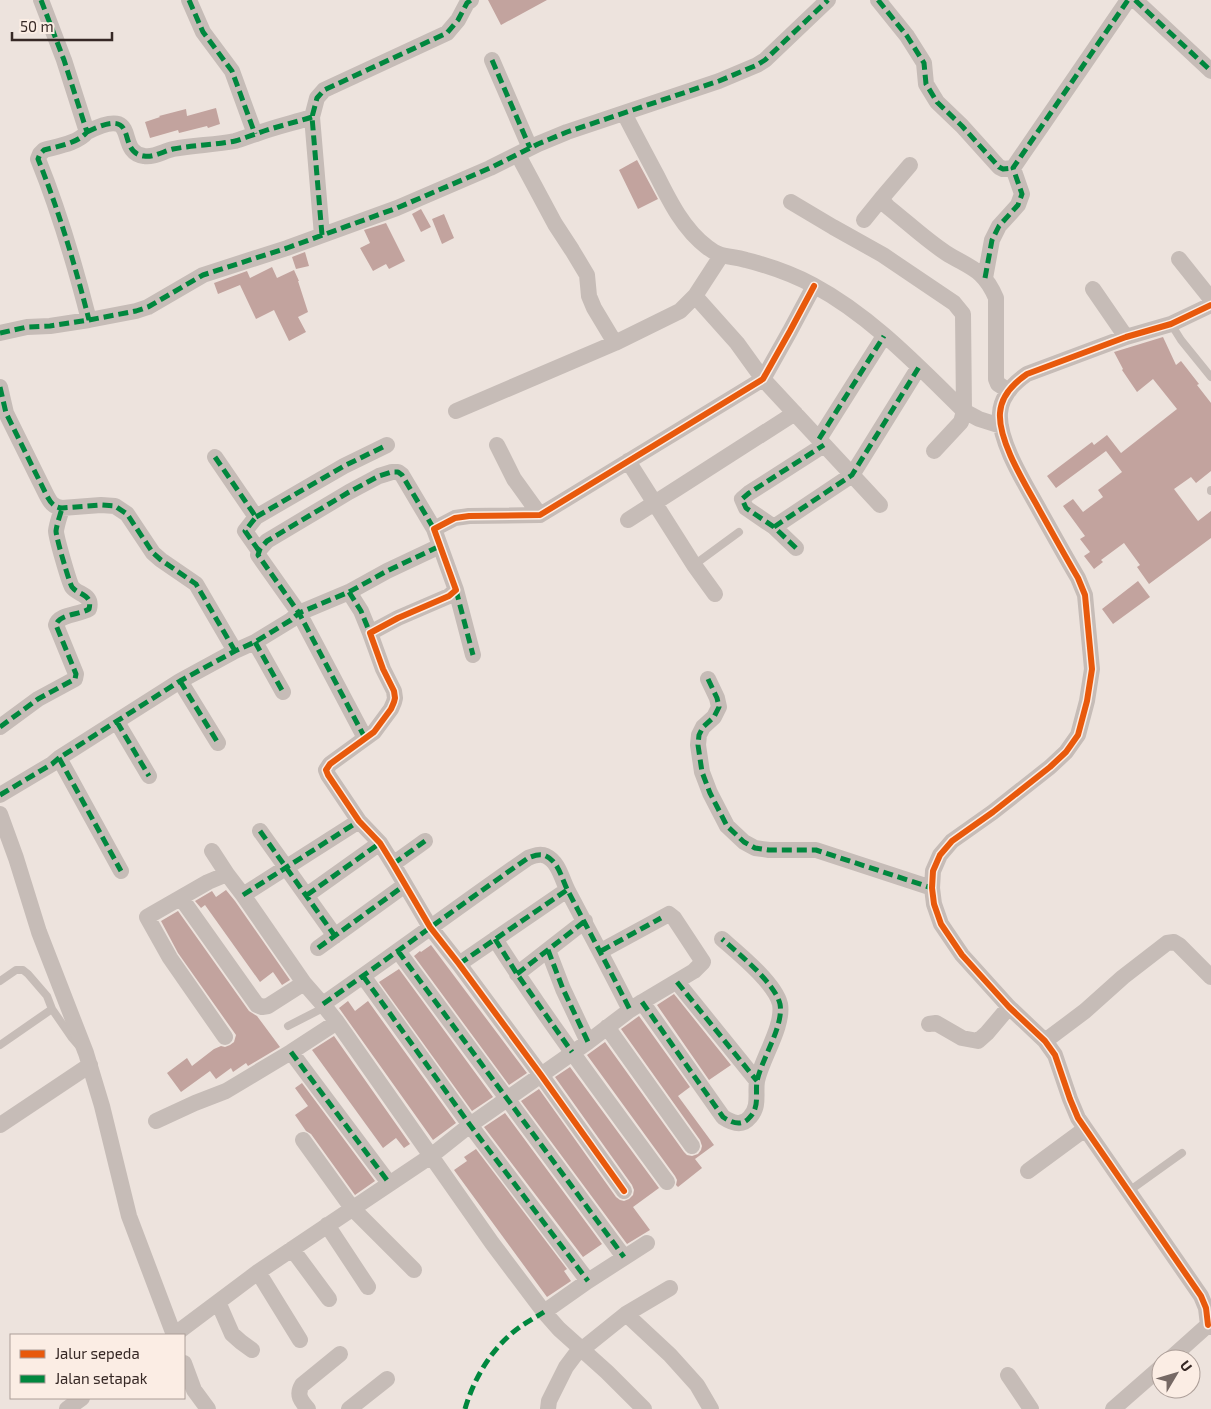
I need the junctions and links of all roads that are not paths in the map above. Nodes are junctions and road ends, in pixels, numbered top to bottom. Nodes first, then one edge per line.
1 (41, 0) edge
2 (189, 0) edge
3 (471, 0) edge
4 (828, 0) edge
5 (878, 0) edge
6 (1128, 0) edge
7 (1135, 0) edge
8 (492, 60) dead end
9 (1211, 71) edge
10 (624, 113) junction
11 (312, 117) junction
12 (87, 132) junction
13 (256, 134) junction
14 (524, 151) junction
15 (910, 166) dead end
16 (1014, 168) junction
17 (881, 199) junction
18 (791, 202) dead end
19 (864, 220) dead end
20 (322, 235) junction
21 (721, 256) junction
22 (1179, 259) dead end
23 (985, 278) junction
24 (814, 286) junction
25 (1093, 289) dead end
26 (696, 296) junction
27 (1211, 299) edge
28 (1211, 305) edge
29 (89, 320) junction
30 (1171, 324) junction
31 (0, 333) edge
32 (884, 336) junction
33 (1126, 337) junction
34 (615, 343) junction
35 (919, 367) junction
36 (1211, 377) edge
37 (763, 379) junction
38 (0, 387) edge
39 (1009, 391) junction
40 (456, 411) dead end
41 (964, 411) junction
42 (795, 413) junction
43 (1001, 426) junction
44 (822, 442) junction
45 (386, 445) dead end
46 (497, 445) dead end
47 (934, 451) dead end
48 (215, 457) dead end
49 (628, 461) junction
50 (852, 475) junction
51 (654, 502) junction
52 (880, 505) dead end
53 (62, 508) junction
54 (540, 515) junction
55 (256, 517) junction
56 (628, 520) dead end
57 (774, 527) junction
58 (434, 528) junction
59 (740, 532) dead end
60 (440, 546) junction
61 (796, 548) dead end
62 (259, 551) junction
63 (694, 565) junction
64 (456, 590) junction
65 (349, 592) junction
66 (715, 594) dead end
67 (299, 613) junction
68 (370, 633) junction
69 (255, 642) junction
70 (235, 651) junction
71 (473, 655) dead end
72 (708, 679) dead end
73 (180, 681) junction
74 (283, 692) dead end
75 (117, 722) junction
76 (0, 727) edge
77 (365, 738) junction
78 (218, 743) dead end
79 (58, 758) junction
80 (148, 776) dead end
81 (0, 794) edge
82 (0, 814) edge
83 (359, 821) junction
84 (260, 831) dead end
85 (425, 841) dead end
86 (380, 843) junction
87 (212, 851) dead end
88 (393, 864) junction
89 (286, 868) junction
90 (121, 870) dead end
91 (226, 874) junction
92 (405, 885) junction
93 (932, 888) junction
94 (567, 890) junction
95 (243, 895) junction
96 (306, 895) junction
97 (181, 898) junction
98 (585, 920) junction
99 (430, 927) junction
100 (335, 936) junction
101 (495, 939) junction
102 (722, 939) dead end
103 (318, 948) dead end
104 (548, 950) junction
105 (601, 951) junction
106 (398, 952) junction
107 (460, 964) junction
108 (517, 974) junction
109 (363, 976) junction
110 (1211, 977) edge
111 (0, 981) edge
112 (676, 982) junction
113 (304, 983) junction
114 (324, 1005) junction
115 (636, 1006) junction
116 (1009, 1008) junction
117 (52, 1009) junction
118 (337, 1022) junction
119 (929, 1024) dead end
120 (288, 1026) dead end
121 (607, 1027) junction
122 (225, 1036) dead end
123 (1045, 1041) junction
124 (588, 1042) junction
125 (0, 1045) edge
126 (291, 1052) junction
127 (572, 1052) junction
128 (88, 1059) junction
129 (541, 1075) junction
130 (757, 1081) junction
131 (507, 1098) junction
132 (156, 1121) dead end
133 (470, 1125) junction
134 (0, 1126) edge
135 (1085, 1129) junction
136 (303, 1140) dead end
137 (692, 1146) dead end
138 (1182, 1153) dead end
139 (431, 1156) junction
140 (1028, 1171) dead end
141 (667, 1182) dead end
142 (389, 1183) junction
143 (624, 1191) dead end
144 (1128, 1191) junction
145 (352, 1208) junction
146 (327, 1225) junction
147 (647, 1242) dead end
148 (292, 1249) junction
149 (624, 1257) junction
150 (414, 1270) dead end
151 (258, 1272) junction
152 (588, 1281) junction
153 (368, 1287) dead end
154 (670, 1288) dead end
155 (329, 1299) dead end
156 (218, 1302) junction
157 (1209, 1308) edge
158 (544, 1312) junction
159 (626, 1314) junction
160 (1209, 1326) edge
161 (174, 1334) edge
162 (175, 1334) edge
163 (300, 1340) dead end
164 (581, 1349) junction
165 (1182, 1349) edge
166 (252, 1350) dead end
167 (340, 1354) dead end
168 (185, 1366) edge
169 (1008, 1375) dead end
170 (1151, 1376) edge
171 (387, 1379) dead end
172 (81, 1399) edge
173 (67, 1409) edge
174 (208, 1409) edge
175 (308, 1409) edge
176 (349, 1409) edge
177 (548, 1409) edge
178 (644, 1409) edge
179 (711, 1409) edge
180 (1031, 1409) edge
181 (1113, 1409) edge

1 - 12 street
2 - 13 street
3 - 11 street
4 - 10 street
5 - 16 street
6 - 16 street
7 - 9 street
8 - 14 street
10 - 14 street
10 - 21 street
11 - 13 street
11 - 20 street
12 - 13 street
12 - 29 street
14 - 20 street
14 - 34 street
15 - 17 street
16 - 23 street
17 - 19 street
17 - 23 street
18 - 41 street
20 - 29 street
21 - 24 street
21 - 26 street
22 - 27 street
23 - 39 street
24 - 32 street
24 - 37 street
25 - 33 street
26 - 34 street
26 - 37 street
28 - 30 street
29 - 31 street
30 - 33 street
30 - 36 lane
32 - 35 street
32 - 44 street
33 - 39 street
34 - 40 street
35 - 41 street
35 - 50 street
37 - 42 street
37 - 49 street
38 - 53 street
39 - 43 street
41 - 43 street
41 - 47 street
42 - 44 street
42 - 51 street
43 - 93 street
44 - 50 street
44 - 57 street
45 - 55 street
46 - 54 street
48 - 55 street
49 - 51 street
49 - 54 street
50 - 52 street
50 - 57 street
51 - 56 street
51 - 63 street
53 - 70 street
53 - 76 street
54 - 58 street
55 - 62 street
57 - 61 street
58 - 60 street
58 - 62 street
59 - 63 lane
60 - 64 street
60 - 65 street
62 - 67 street
63 - 66 street
64 - 68 street
64 - 71 street
65 - 67 street
65 - 68 street
67 - 69 street
67 - 77 street
68 - 77 street
69 - 70 street
69 - 74 street
70 - 73 street
72 - 93 street
73 - 75 street
73 - 78 street
75 - 79 street
75 - 80 street
77 - 83 street
79 - 81 street
79 - 90 street
82 - 128 street
83 - 86 street
83 - 89 street
84 - 89 street
85 - 88 street
86 - 88 street
86 - 96 street
87 - 91 street
88 - 92 street
89 - 95 street
89 - 96 street
91 - 95 street
91 - 97 street
92 - 99 street
92 - 100 street
93 - 116 street
94 - 98 street
94 - 99 street
94 - 101 street
95 - 113 street
96 - 100 street
97 - 113 street
97 - 122 street
98 - 104 street
98 - 105 street
99 - 106 street
99 - 107 street
100 - 103 street
101 - 107 street
101 - 108 street
102 - 130 street
104 - 108 street
104 - 124 street
105 - 112 street
105 - 115 street
106 - 109 street
106 - 131 street
107 - 129 street
108 - 127 street
109 - 114 street
109 - 133 street
110 - 123 street
111 - 117 lane
112 - 115 street
112 - 130 street
113 - 114 street
114 - 118 street
114 - 120 lane
115 - 121 street
115 - 130 street
116 - 119 street
116 - 123 street
117 - 125 lane
117 - 128 lane
118 - 126 street
118 - 139 street
121 - 124 street
121 - 137 street
123 - 135 street
124 - 127 street
126 - 132 street
126 - 142 street
127 - 129 street
127 - 141 street
128 - 134 street
128 - 161 street
129 - 131 street
129 - 143 street
131 - 133 street
131 - 149 street
133 - 139 street
133 - 152 street
135 - 140 street
135 - 144 street
136 - 145 street
138 - 144 lane
139 - 142 street
139 - 158 street
142 - 145 street
144 - 157 street
145 - 146 street
145 - 150 street
146 - 148 street
146 - 153 street
147 - 149 street
148 - 151 street
148 - 155 street
149 - 152 street
151 - 156 street
151 - 163 street
152 - 158 street
154 - 159 street
156 - 162 street
156 - 166 street
157 - 160 street
158 - 164 street
159 - 164 street
159 - 179 street
160 - 165 street
164 - 177 street
164 - 178 street
167 - 175 street
168 - 174 street
169 - 180 street
170 - 181 street
171 - 176 street
172 - 173 street

